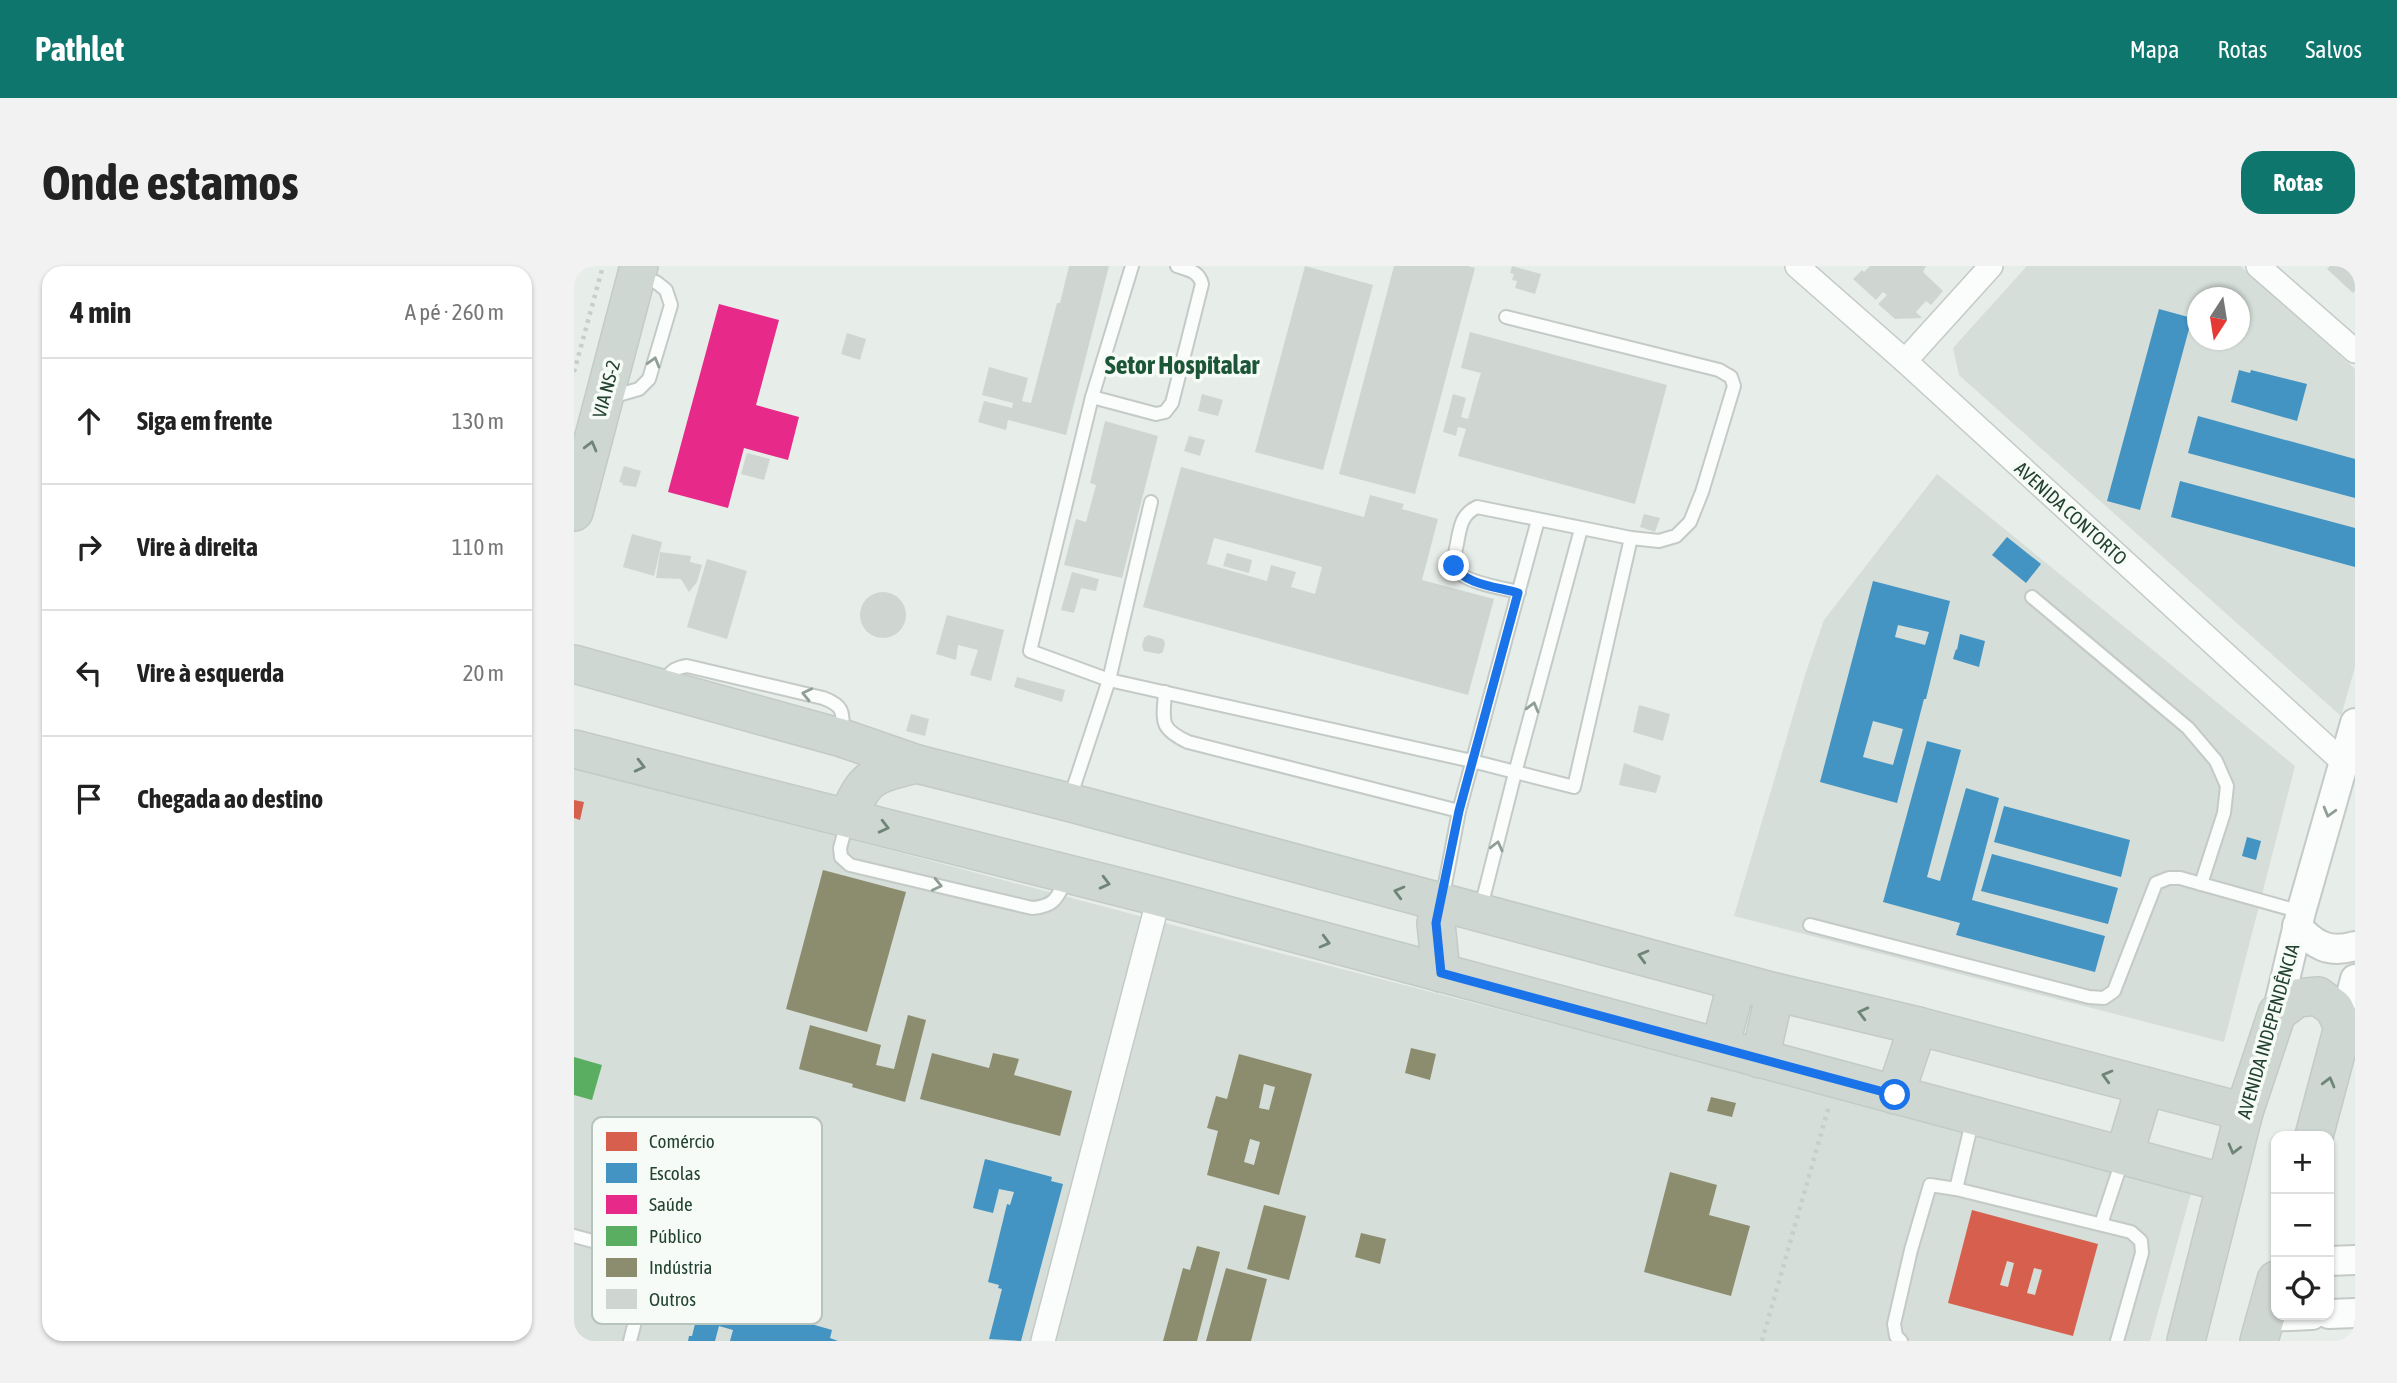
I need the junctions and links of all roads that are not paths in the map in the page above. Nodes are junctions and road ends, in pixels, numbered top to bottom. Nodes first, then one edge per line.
1 (1132, 266) edge
2 (1177, 266) edge
3 (1797, 266) edge
4 (1991, 266) edge
5 (2258, 266) edge
6 (626, 270) edge
7 (1507, 317) dead end
8 (2355, 351) edge
9 (1905, 361) junction
10 (1092, 397) junction
11 (1152, 502) dead end
12 (574, 512) edge
13 (1538, 520) junction
14 (1581, 529) junction
15 (1631, 538) junction
16 (1518, 593) junction
17 (2032, 597) dead end
18 (574, 664) edge
19 (1109, 680) junction
20 (1165, 692) junction
21 (2355, 723) edge
22 (574, 749) edge
23 (1472, 761) junction
24 (2343, 762) junction
25 (917, 764) junction
26 (1515, 773) junction
27 (1068, 802) junction
28 (1459, 811) junction
29 (848, 818) junction
30 (2201, 884) junction
31 (1159, 897) junction
32 (1441, 903) junction
33 (1480, 912) junction
34 (2299, 919) junction
35 (1810, 925) dead end
36 (2355, 946) edge
37 (1441, 973) junction
38 (2355, 979) edge
39 (1737, 982) junction
40 (1775, 992) junction
41 (2277, 1013) junction
42 (1918, 1026) junction
43 (2343, 1027) junction
44 (1720, 1048) junction
45 (1760, 1059) junction
46 (2145, 1086) junction
47 (1895, 1095) junction
48 (2244, 1112) junction
49 (1974, 1116) junction
50 (2315, 1131) edge
51 (2124, 1156) junction
52 (2225, 1183) junction
53 (1956, 1189) junction
54 (2101, 1224) junction
55 (574, 1236) edge
56 (592, 1240) edge
57 (2355, 1260) edge
58 (2334, 1261) edge
59 (2271, 1299) edge
60 (2355, 1313) edge
61 (2334, 1314) edge
62 (2294, 1320) edge
63 (635, 1324) edge
64 (2263, 1329) edge
65 (630, 1341) edge
66 (1042, 1341) edge
67 (1901, 1341) edge
68 (2117, 1341) edge
69 (2186, 1341) edge

1 - 10 lane
2 - 10 lane
3 - 9 street, AVENIDA CONTORTO
4 - 9 street
5 - 8 street
12 -> 6 main road, VIA NS-2
7 - 15 lane
9 - 24 street, AVENIDA CONTORTO
10 - 19 lane
11 - 19 lane
13 - 14 lane
13 - 16 lane
13 - 16 lane
14 - 15 lane
26 -> 14 lane
15 - 26 lane
16 - 23 lane
17 - 30 lane
25 -> 18 main road
19 - 20 lane
19 - 27 lane
20 - 23 lane
20 - 28 lane
21 - 24 street, AVENIDA INDEPENDÊNCIA
22 -> 29 main road
23 - 26 lane
23 - 28 lane
24 -> 34 street, AVENIDA INDEPENDÊNCIA
25 - 27 main road
25 - 29 main road
33 -> 26 lane
32 -> 27 main road
28 - 32 lane
29 -> 31 main road
30 - 34 lane
30 - 35 lane
31 -> 37 main road
31 - 66 street
32 - 33 main road
32 - 37 main road
39 -> 33 main road
34 - 36 street
34 - 41 street, AVENIDA INDEPENDÊNCIA
37 - 44 main road
38 - 43 street
39 - 40 main road
39 - 44 main road
42 -> 40 main road
40 - 45 main road
41 - 43 main road
41 - 48 main road, AVENIDA INDEPENDÊNCIA
46 -> 42 main road
42 - 47 main road
50 -> 43 main road
44 - 45 main road
45 - 47 main road
46 - 48 main road
46 - 51 main road
47 - 49 main road
48 -> 52 main road, AVENIDA INDEPENDÊNCIA
49 - 51 main road
49 - 53 lane
51 - 52 main road
51 - 54 lane
52 - 69 main road, AVENIDA INDEPENDÊNCIA
53 - 54 lane
53 - 67 lane
54 - 68 lane
55 - 56 lane
57 - 58 street
59 - 64 main road
60 - 61 street
62 - 64 street
63 - 65 lane

